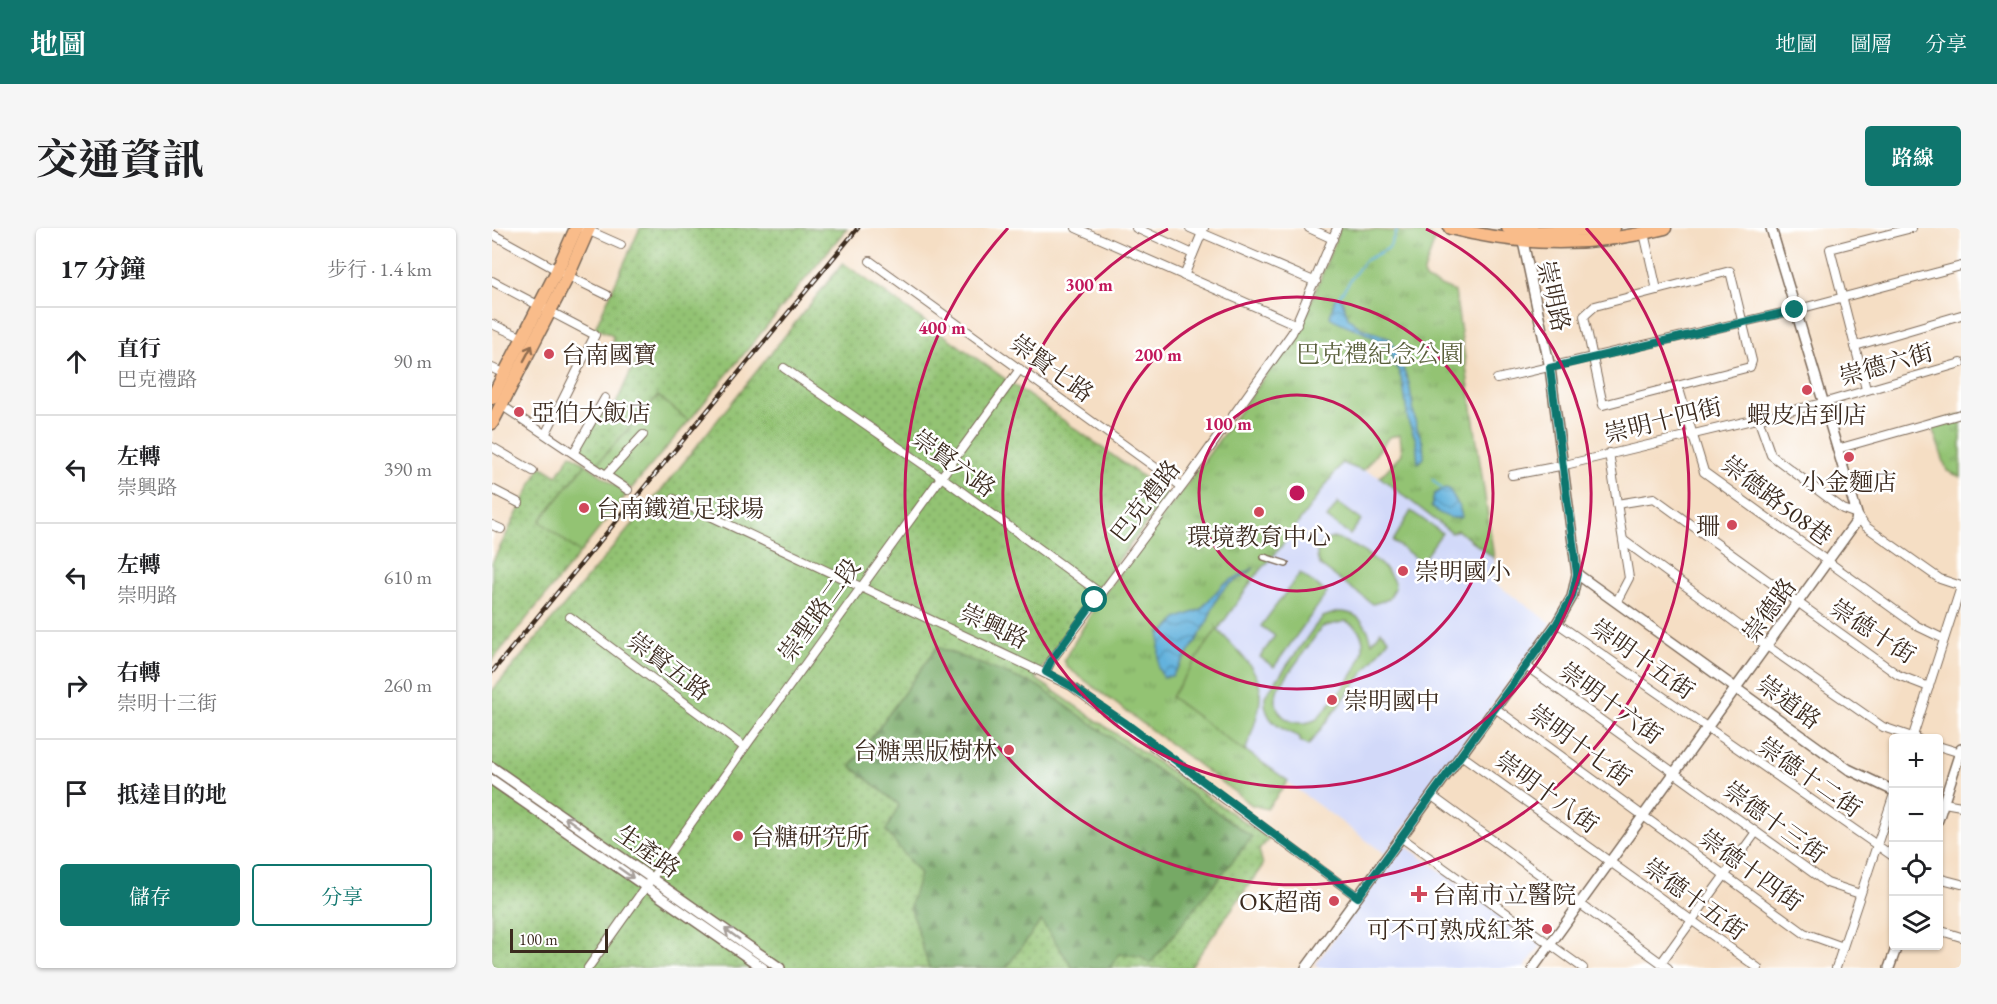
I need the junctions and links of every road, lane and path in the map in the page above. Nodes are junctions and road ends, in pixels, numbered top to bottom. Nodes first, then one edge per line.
1 (1076, 228) edge
2 (1137, 228) edge
3 (1190, 228) edge
4 (1309, 228) edge
5 (1337, 228) edge
6 (1450, 228) edge
7 (1508, 228) edge
8 (1614, 228) edge
9 (1665, 228) edge
10 (1771, 228) edge
11 (1912, 228) edge
12 (584, 229) edge
13 (1203, 231) edge
14 (1644, 233) junction
15 (492, 234) edge
16 (1522, 234) edge
17 (1333, 239) junction
18 (621, 245) dead end
19 (1193, 254) junction
20 (870, 261) dead end
21 (1961, 266) edge
22 (563, 274) junction
23 (1184, 276) junction
24 (492, 281) edge
25 (1316, 282) junction
26 (1657, 290) junction
27 (607, 295) dead end
28 (1843, 297) junction
29 (544, 309) junction
30 (1795, 310) junction
31 (1961, 315) edge
32 (1743, 320) junction
33 (492, 324) edge
34 (1297, 325) junction
35 (523, 338) junction
36 (1855, 346) junction
37 (1592, 357) junction
38 (1961, 363) edge
39 (492, 368) edge
40 (784, 368) dead end
41 (1550, 368) junction
42 (1020, 369) junction
43 (505, 374) junction
44 (1497, 379) dead end
45 (1678, 386) junction
46 (1866, 389) junction
47 (605, 398) dead end
48 (494, 403) edge
49 (1823, 403) junction
50 (1961, 414) edge
51 (1758, 418) junction
52 (492, 423) edge
53 (1693, 432) junction
54 (546, 433) junction
55 (643, 435) dead end
56 (492, 447) edge
57 (1837, 449) junction
58 (574, 452) junction
59 (1609, 453) junction
60 (1565, 465) junction
61 (533, 471) dead end
62 (606, 475) junction
63 (1512, 475) dead end
64 (940, 476) junction
65 (1181, 486) junction
66 (492, 489) edge
67 (628, 490) dead end
68 (674, 499) dead end
69 (519, 503) dead end
70 (1617, 504) junction
71 (1857, 514) junction
72 (492, 525) edge
73 (501, 529) dead end
74 (1623, 540) junction
75 (1264, 557) dead end
76 (1827, 563) junction
77 (1286, 564) dead end
78 (1577, 574) junction
79 (861, 585) junction
80 (1961, 586) edge
81 (1100, 593) junction
82 (1617, 601) junction
83 (1797, 604) junction
84 (570, 616) dead end
85 (1557, 623) junction
86 (1944, 639) junction
87 (1767, 646) junction
88 (1526, 666) junction
89 (1046, 672) junction
90 (1736, 687) junction
91 (1929, 687) junction
92 (1495, 708) junction
93 (1706, 728) junction
94 (1903, 734) edge
95 (1915, 734) edge
96 (744, 747) junction
97 (1943, 747) edge
98 (1961, 752) edge
99 (1461, 755) junction
100 (492, 767) edge
101 (1672, 772) junction
102 (492, 780) edge
103 (1889, 790) edge
104 (1432, 796) junction
105 (1889, 805) edge
106 (1943, 805) edge
107 (1961, 806) edge
108 (1943, 810) edge
109 (1642, 814) junction
110 (1756, 832) junction
111 (1402, 838) junction
112 (1876, 847) junction
113 (1889, 855) edge
114 (1609, 861) junction
115 (1725, 875) junction
116 (653, 877) junction
117 (1943, 879) edge
118 (1961, 884) edge
119 (646, 887) junction
120 (1860, 894) junction
121 (1358, 897) junction
122 (1579, 903) junction
123 (1692, 920) junction
124 (1943, 932) edge
125 (1961, 937) edge
126 (1550, 944) junction
127 (1843, 947) junction
128 (1896, 950) edge
129 (1664, 966) edge
130 (1309, 967) edge
131 (588, 968) edge
132 (763, 968) edge
133 (780, 968) edge
134 (1533, 968) edge
135 (1583, 968) edge
136 (1758, 968) edge
137 (1836, 968) edge
138 (1891, 968) edge

1 - 23 street
2 - 19 street
3 - 13 street
4 - 17 street
5 - 17 street, 巴克禮路
6 - 16 main road
7 - 16 main road
8 - 16 main road
9 - 14 main road
10 - 30 street
11 - 28 street
12 - 18 street
12 - 22 main road
13 - 19 street
13 - 25 street
14 - 16 main road
14 - 26 street
15 - 22 street
16 - 41 street, 崇明路
17 - 25 street, 巴克禮路
19 - 23 street
20 - 42 street, 崇賢七路
21 - 28 street
22 - 27 street
22 - 29 main road
23 - 34 street
24 - 29 street
25 - 34 street, 巴克禮路
26 - 32 street
26 - 37 street
28 - 30 street
28 - 36 street
29 - 35 main road
48 -> 29 main road
29 - 54 street
30 - 32 street
30 - 49 street
31 - 36 street
32 - 37 street
32 - 45 street
33 - 35 street
34 - 65 street, 巴克禮路
35 - 43 main road
36 - 46 street
37 - 41 street
37 - 45 street
38 - 46 street, 崇德六街
39 - 43 street
40 - 64 street, 崇賢六路
41 - 44 street
41 - 60 street, 崇明路
42 - 64 street, 崇聖路二段
42 - 65 street, 崇賢七路
43 - 48 main road
45 - 53 street, 崇德路508巷
46 - 49 street, 崇德六街
47 - 58 street
48 - 52 main road
48 - 54 street
49 - 51 street, 崇明十四街
49 - 57 street
50 - 57 street
51 - 53 street, 崇明十四街
51 - 71 street
53 - 59 street, 崇明十四街
53 - 76 street, 崇德路508巷
54 - 58 street
55 - 62 street
56 - 61 street
57 - 71 street
58 - 62 street
59 - 60 street, 崇明十四街
59 - 70 street
60 - 63 street, 崇明十四街
60 - 78 street, 崇明路
62 - 67 street
64 - 79 street, 崇聖路二段
64 - 81 street, 崇賢六路
65 - 81 street, 巴克禮路
66 - 69 street
68 - 79 street, 崇興路
70 - 74 street
70 - 83 street, 崇德十街
71 - 76 street, 崇德路
71 - 80 street
72 - 73 street
74 - 82 street
74 - 87 street
75 - 77 street
76 - 83 street, 崇德路
76 - 86 street, 崇德路508巷
78 - 82 street, 崇道路
78 - 85 street, 崇明路
79 - 89 street, 崇興路
79 - 96 street, 崇聖路二段
80 - 86 street
81 - 89 street, 巴克禮路
82 - 90 street, 崇道路
83 - 87 street, 崇德路
83 - 91 street, 崇德十街
84 - 96 street, 崇賢五路
85 - 88 street, 崇明路
85 - 93 street, 崇明十五街
86 - 91 street
87 - 90 street, 崇德路
87 - 94 street
88 - 92 street, 崇明路
88 - 101 street, 崇明十六街
89 - 121 street, 崇興路
90 - 93 street, 崇德路
90 - 103 street, 崇道路
91 - 95 street
92 - 99 street, 崇明路
92 - 109 street, 崇明十七街
93 - 101 street, 崇德路
93 - 112 street, 崇德十二街
96 - 116 street, 崇聖路二段
97 - 98 street
98 - 106 street
99 - 104 street, 崇明路
99 - 114 street, 崇明十八街
116 -> 100 street, 生產路
101 - 109 street, 崇德路
101 - 110 street, 崇德十三街
102 -> 119 street, 生產路
104 - 111 street, 崇明路
104 - 122 street
105 - 112 street
107 - 108 street
109 - 114 street, 崇德路
109 - 115 street, 崇德十四街
110 - 115 street
110 - 120 street, 崇德十三街
111 - 121 street, 崇明路
111 - 126 street
112 - 113 street, 崇德十二街
112 - 120 street
114 - 122 street, 崇德路
114 - 123 street, 崇德十五街
115 - 123 street
115 - 127 street, 崇德十四街
116 - 119 street, 崇聖路二段
133 -> 116 street, 生產路
117 - 118 street
119 - 131 street, 崇聖路二段
119 - 132 street, 生產路
120 - 127 street
121 - 130 street, 崇明路
122 - 126 street, 崇德路
122 - 129 street
123 - 129 street
123 - 136 street, 崇德十五街
124 - 125 street
126 - 134 street, 崇德路
126 - 135 street
127 - 137 street
128 - 138 street

